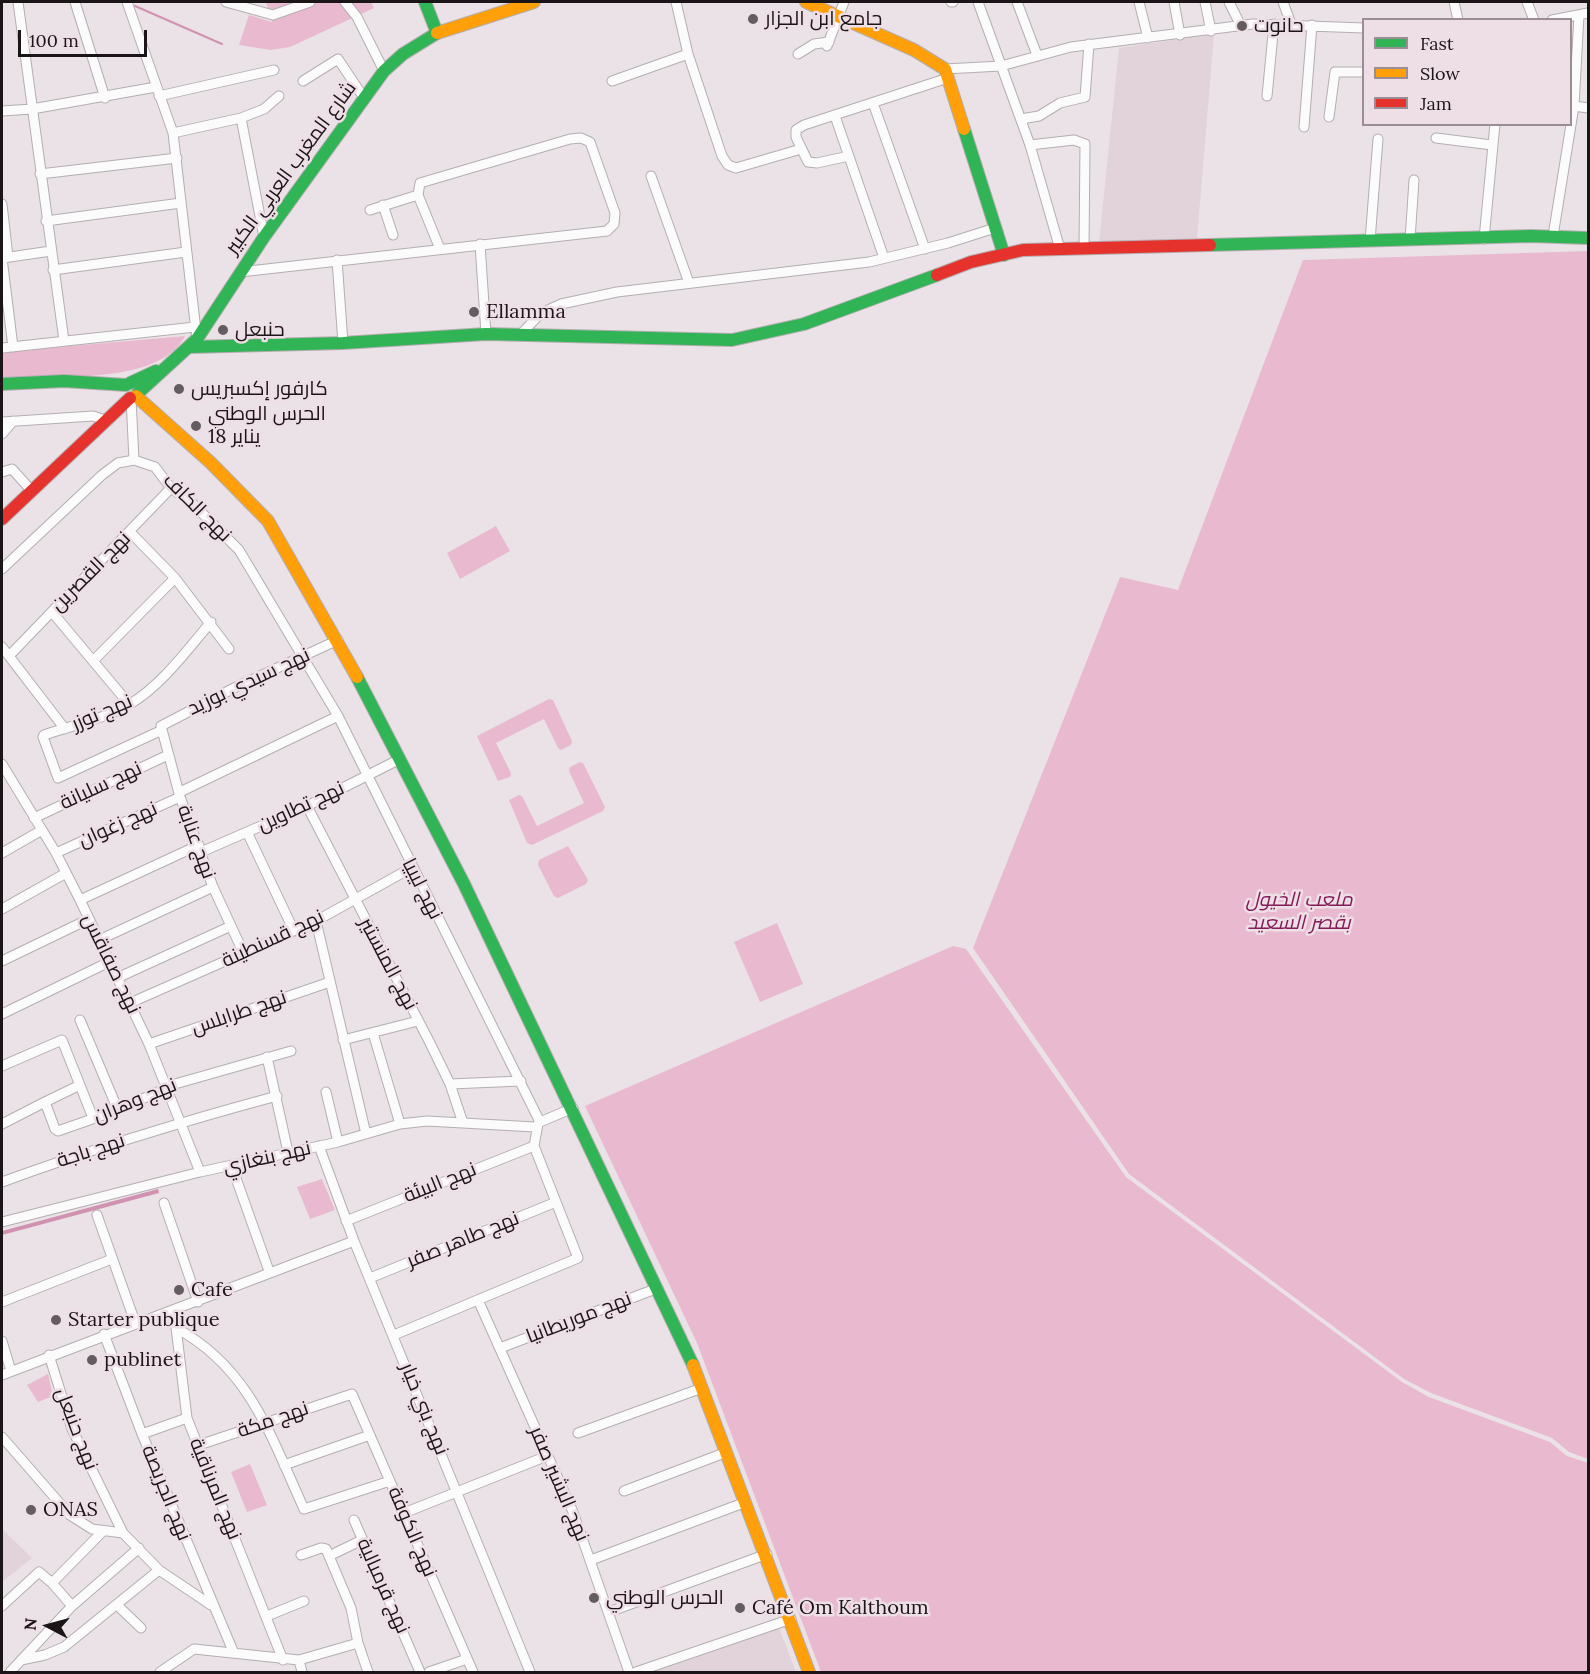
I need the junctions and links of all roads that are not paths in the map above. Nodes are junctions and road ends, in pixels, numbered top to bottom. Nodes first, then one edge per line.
1 (18, 2) edge
2 (75, 2) edge
3 (127, 2) edge
4 (226, 2) edge
5 (310, 2) edge
6 (345, 2) edge
7 (534, 2) edge
8 (676, 2) edge
9 (806, 2) edge
10 (844, 2) edge
11 (978, 2) edge
12 (1017, 2) edge
13 (1139, 2) edge
14 (1174, 2) edge
15 (1206, 2) edge
16 (1229, 2) edge
17 (1283, 2) edge
18 (1454, 2) edge
19 (1527, 2) edge
20 (429, 4) edge
21 (1584, 14) edge
22 (838, 18) junction
23 (1458, 18) edge
24 (1533, 18) edge
25 (1563, 18) edge
26 (1274, 24) junction
27 (1291, 24) junction
28 (1312, 25) junction
29 (1241, 26) junction
30 (1362, 28) edge
31 (1211, 31) junction
32 (437, 33) junction
33 (1180, 35) junction
34 (1148, 38) junction
35 (1089, 44) junction
36 (688, 54) junction
37 (798, 54) dead end
38 (1036, 55) junction
39 (1001, 66) junction
40 (274, 70) dead end
41 (384, 71) junction
42 (1362, 72) edge
43 (946, 74) junction
44 (303, 81) dead end
45 (612, 81) dead end
46 (157, 92) junction
47 (279, 96) dead end
48 (1267, 96) dead end
49 (105, 98) junction
50 (364, 98) junction
51 (873, 103) junction
52 (1574, 106) junction
53 (1588, 108) edge
54 (32, 109) junction
55 (2, 111) edge
56 (835, 116) junction
57 (1329, 117) dead end
58 (241, 118) junction
59 (1572, 118) edge
60 (1021, 119) junction
61 (1495, 126) edge
62 (1571, 126) edge
63 (1304, 127) dead end
64 (173, 133) junction
65 (1436, 138) dead end
66 (1378, 139) dead end
67 (1030, 145) junction
68 (1492, 145) junction
69 (801, 149) junction
70 (849, 156) junction
71 (177, 158) junction
72 (40, 174) junction
73 (651, 176) dead end
74 (1414, 180) dead end
75 (418, 195) junction
76 (182, 203) junction
77 (2, 204) edge
78 (383, 206) junction
79 (370, 210) dead end
80 (46, 221) junction
81 (995, 228) junction
82 (393, 235) dead end
83 (1553, 236) junction
84 (264, 237) junction
85 (1588, 238) edge
86 (1484, 239) junction
87 (1410, 240) junction
88 (1370, 241) junction
89 (480, 244) junction
90 (440, 249) junction
91 (925, 249) junction
92 (1060, 249) junction
93 (1084, 249) junction
94 (51, 251) junction
95 (186, 252) junction
96 (1004, 255) junction
97 (4, 258) edge
98 (884, 258) junction
99 (337, 260) junction
100 (53, 270) junction
101 (240, 272) junction
102 (689, 283) junction
103 (486, 334) junction
104 (520, 334) junction
105 (194, 338) junction
106 (64, 341) junction
107 (343, 343) junction
108 (13, 347) junction
109 (2, 348) edge
110 (2, 384) edge
111 (130, 393) junction
112 (13, 421) junction
113 (2, 422) edge
114 (105, 422) junction
115 (2, 434) edge
116 (134, 460) junction
117 (2, 472) edge
118 (171, 488) junction
119 (31, 490) junction
120 (2, 519) edge
121 (131, 532) junction
122 (2, 569) edge
123 (175, 578) junction
124 (52, 612) junction
125 (211, 622) junction
126 (338, 640) junction
127 (2, 647) edge
128 (229, 648) dead end
129 (10, 655) junction
130 (302, 657) junction
131 (94, 660) junction
132 (129, 704) junction
133 (338, 716) junction
134 (160, 728) junction
135 (65, 729) junction
136 (168, 755) junction
137 (400, 759) junction
138 (2, 764) edge
139 (366, 777) junction
140 (58, 778) joint
141 (180, 795) junction
142 (307, 806) junction
143 (34, 818) junction
144 (42, 830) junction
145 (247, 832) junction
146 (200, 848) junction
147 (2, 853) edge
148 (56, 853) junction
149 (411, 868) junction
150 (66, 873) junction
151 (213, 887) junction
152 (353, 898) junction
153 (80, 900) junction
154 (2, 909) edge
155 (89, 919) junction
156 (316, 921) junction
157 (231, 926) junction
158 (294, 931) junction
159 (99, 940) junction
160 (244, 954) junction
161 (2, 961) edge
162 (109, 962) junction
163 (117, 978) junction
164 (330, 981) junction
165 (130, 1003) junction
166 (2, 1014) edge
167 (80, 1020) dead end
168 (418, 1021) junction
169 (373, 1033) junction
170 (343, 1040) junction
171 (148, 1044) junction
172 (291, 1051) dead end
173 (267, 1058) junction
174 (2, 1066) edge
175 (521, 1081) junction
176 (450, 1084) junction
177 (80, 1085) junction
178 (168, 1089) junction
179 (326, 1092) dead end
180 (277, 1096) junction
181 (45, 1102) junction
182 (573, 1108) junction
183 (117, 1110) junction
184 (93, 1118) junction
185 (181, 1122) junction
186 (464, 1123) junction
187 (2, 1124) edge
188 (400, 1124) junction
189 (538, 1125) junction
190 (366, 1134) junction
191 (338, 1142) junction
192 (319, 1146) junction
193 (534, 1146) junction
194 (288, 1152) junction
195 (232, 1167) junction
196 (201, 1172) junction
197 (2, 1182) edge
198 (556, 1202) junction
199 (164, 1203) dead end
200 (97, 1215) dead end
201 (346, 1221) junction
202 (2, 1222) edge
203 (354, 1240) junction
204 (112, 1259) junction
205 (269, 1271) junction
206 (370, 1278) junction
207 (658, 1288) junction
208 (478, 1300) junction
209 (2, 1302) edge
210 (198, 1302) junction
211 (174, 1311) junction
212 (135, 1323) junction
213 (176, 1328) junction
214 (104, 1334) junction
215 (394, 1335) junction
216 (2, 1341) edge
217 (500, 1348) junction
218 (49, 1355) junction
219 (6, 1373) edge
220 (702, 1388) junction
221 (350, 1395) joint
222 (187, 1418) junction
223 (266, 1423) junction
224 (578, 1433) dead end
225 (142, 1434) junction
226 (370, 1435) junction
227 (2, 1437) edge
228 (196, 1446) junction
229 (727, 1452) junction
230 (547, 1456) junction
231 (284, 1465) junction
232 (390, 1481) junction
233 (624, 1491) dead end
234 (458, 1493) junction
235 (746, 1502) junction
236 (404, 1513) junction
237 (103, 1531) junction
238 (123, 1533) junction
239 (362, 1540) junction
240 (139, 1548) junction
241 (767, 1554) junction
242 (301, 1555) dead end
243 (329, 1556) junction
244 (591, 1560) junction
245 (159, 1570) junction
246 (52, 1583) junction
247 (304, 1601) dead end
248 (117, 1605) junction
249 (212, 1605) junction
250 (2, 1606) edge
251 (72, 1606) junction
252 (609, 1612) junction
253 (267, 1616) junction
254 (791, 1619) junction
255 (141, 1628) dead end
256 (358, 1643) junction
257 (233, 1651) junction
258 (467, 1659) junction
259 (21, 1660) junction
260 (283, 1660) junction
261 (298, 1660) junction
262 (166, 1671) edge
263 (10, 1672) edge
264 (302, 1672) edge
265 (368, 1672) edge
266 (429, 1672) edge
267 (472, 1672) edge
268 (530, 1672) edge
269 (629, 1672) edge
270 (636, 1672) edge
271 (809, 1672) edge

1 - 54 street
2 - 49 street
3 - 46 street
4 - 5 street
6 - 41 street
7 - 32 street, شارع المغرب العربي الكبير
8 - 36 street
9 - 22 street
10 - 22 street
11 - 39 street
12 - 38 street
13 - 34 street
14 - 33 street
15 - 31 street
16 - 29 street
17 - 27 street
18 - 23 street
19 - 24 street
20 - 32 street
21 - 25 street
21 - 52 street
22 - 37 street
22 - 43 street
26 - 27 street
26 - 29 street
26 - 48 street
27 - 28 street
28 - 30 street
28 - 63 street
29 - 31 street
31 - 33 street
32 - 41 street, شارع المغرب العربي الكبير
33 - 34 street
34 - 35 street
35 - 38 street
35 - 60 street
36 - 45 street
36 - 69 street
38 - 39 street
39 - 43 street
39 - 60 street
40 - 46 street
41 - 50 street, شارع المغرب العربي الكبير
42 - 57 street
43 - 51 street
43 - 81 street
44 - 50 street
46 - 49 street
46 - 64 street
47 - 58 street
49 - 54 street
50 - 84 street, شارع المغرب العربي الكبير
51 - 56 street
51 - 91 street
52 - 53 street
52 - 59 street
54 - 55 street
54 - 72 street
56 - 69 street
56 - 70 street
58 - 64 street
58 - 84 street
60 - 67 street
61 - 68 street
62 - 83 street
64 - 71 street
65 - 68 street
66 - 88 street
67 - 92 street
67 - 93 street
68 - 86 street
69 - 70 street
70 - 98 street
71 - 72 street
71 - 76 street
72 - 80 street
73 - 102 street
74 - 87 street
75 - 78 street
75 - 89 street
75 - 90 street
76 - 80 street
76 - 95 street
77 - 97 street
78 - 79 street
78 - 82 street
80 - 94 street
81 - 91 street
81 - 96 street
83 - 85 street
83 - 86 street
84 - 101 street, شارع المغرب العربي الكبير
86 - 87 street
87 - 88 street
88 - 93 street
89 - 90 street
89 - 103 street
90 - 99 street
91 - 98 street
92 - 93 street
92 - 96 street
94 - 97 street
94 - 100 street
95 - 100 street
95 - 105 street
96 - 104 street
97 - 108 street
98 - 102 street
99 - 101 street
99 - 107 street
100 - 106 street
101 - 105 street, شارع المغرب العربي الكبير
102 - 104 street
103 - 104 street
103 - 107 street
105 - 106 street
105 - 107 street
105 - 111 street, شارع المغرب العربي الكبير
106 - 108 street
108 - 109 street
110 - 111 street
111 - 114 street, شارع المغرب العربي الكبير
111 - 116 street
111 - 126 street
112 - 113 street
112 - 114 street
112 - 115 street
114 - 119 street, شارع المغرب العربي الكبير
116 - 118 street, نهج الكاف
116 - 122 street
117 - 119 street
118 - 121 street, نهج القصرين
118 - 130 street, نهج الكاف
119 - 120 street, شارع المغرب العربي الكبير
121 - 123 street
121 - 124 street, نهج القصرين
123 - 125 street
123 - 131 street
124 - 129 street, نهج القصرين
124 - 131 street
125 - 128 street
125 - 132 street, نهج توزر
126 - 130 street, نهج سيدي بوزيد
126 - 137 street
127 - 129 street
129 - 135 street
130 - 133 street, نهج ليبيا
130 - 134 street, نهج سيدي بوزيد
131 - 132 street
132 - 135 street, نهج توزر
133 - 139 street, نهج ليبيا
133 - 141 street, نهج زغوان
134 - 136 street, نهج عنابة
134 - 140 street, نهج سيدي بوزيد
135 - 140 street, نهج توزر
136 - 141 street, نهج عنابة
136 - 143 street, نهج سليانة
137 - 139 street, نهج تطاوين
137 - 182 street
138 - 143 street, نهج صفاقس
139 - 142 street, نهج تطاوين
139 - 149 street, نهج ليبيا
141 - 146 street, نهج عنابة
141 - 148 street, نهج زغوان
142 - 145 street, نهج تطاوين
142 - 152 street, نهج المنستير
143 - 144 street, نهج صفاقس
144 - 147 street
144 - 148 street, نهج صفاقس
145 - 146 street, نهج تطاوين
145 - 158 street
146 - 151 street, نهج عنابة
146 - 153 street, نهج تطاوين
148 - 150 street, نهج صفاقس
149 - 152 street, نهج قسنطينة
149 - 175 street, نهج ليبيا
150 - 153 street, نهج صفاقس
150 - 154 street
151 - 157 street, نهج عنابة
151 - 159 street
152 - 156 street, نهج قسنطينة
152 - 168 street, نهج المنستير
153 - 155 street, نهج صفاقس
155 - 159 street, نهج صفاقس
155 - 161 street
156 - 158 street, نهج قسنطينة
156 - 164 street
157 - 160 street, نهج عنابة
157 - 163 street
158 - 160 street, نهج قسنطينة
159 - 162 street, نهج صفاقس
160 - 165 street, نهج قسنطينة
162 - 163 street, نهج صفاقس
162 - 166 street
163 - 165 street, نهج صفاقس
164 - 170 street
164 - 171 street, نهج طرابلس
165 - 171 street, نهج صفاقس
167 - 183 street
168 - 169 street
168 - 176 street, نهج المنستير
169 - 170 street
169 - 188 street
170 - 190 street
171 - 178 street, نهج صفاقس
172 - 173 street, نهج وهران
173 - 178 street, نهج وهران
173 - 180 street
174 - 177 street
175 - 176 street
175 - 189 street, نهج ليبيا
176 - 186 street, نهج المنستير
177 - 181 street
177 - 184 street
178 - 183 street, نهج وهران
178 - 185 street, نهج صفاقس
179 - 191 street
180 - 185 street, نهج باجة
180 - 194 street
181 - 184 street, نهج وهران
181 - 187 street
182 - 189 street, نهج بنغازي
182 - 207 street
183 - 184 street, نهج وهران
185 - 196 street, نهج صفاقس
185 - 197 street, نهج باجة
186 - 188 street, نهج بنغازي
186 - 189 street, نهج بنغازي
188 - 190 street, نهج بنغازي
189 - 193 street
190 - 191 street, نهج بنغازي
191 - 192 street, نهج بنغازي
192 - 194 street, نهج بنغازي
192 - 201 street, نهج بني خيار
193 - 198 street
193 - 201 street, نهج البيئة
194 - 195 street, نهج بنغازي
195 - 196 street, نهج بنغازي
195 - 205 street
196 - 202 street, نهج بنغازي
198 - 206 street, نهج طاهر صفر
198 - 208 street
199 - 210 street
200 - 204 street
201 - 203 street, نهج بني خيار
203 - 205 street
203 - 206 street, نهج بني خيار
204 - 209 street
204 - 212 street
205 - 210 street
206 - 215 street, نهج بني خيار
207 - 217 street, نهج موريطانيا
207 - 220 street
208 - 215 street
208 - 217 street, نهج البشير صفر
210 - 211 street
211 - 212 street
211 - 213 street, نهج المرناقية
212 - 214 street
213 - 222 street, نهج المرناقية
213 - 223 street
214 - 218 street
214 - 225 street, نهج الجريصة
215 - 234 street, نهج بني خيار
216 - 219 street
217 - 230 street, نهج البشير صفر
218 - 219 street
218 - 238 street, نهج حنبعل
220 - 224 street
220 - 229 street
221 - 223 street, نهج مكة
221 - 226 street, نهج الكوفة
222 - 225 street
222 - 228 street, نهج المرناقية
223 - 228 street, نهج مكة
223 - 231 street
225 - 249 street, نهج الجريصة
226 - 231 street
226 - 232 street, نهج الكوفة
227 - 237 street
228 - 253 street, نهج المرناقية
229 - 233 street
229 - 235 street
230 - 234 street
230 - 244 street, نهج البشير صفر
231 - 232 street
232 - 236 street, نهج الكوفة
234 - 236 street
234 - 268 street, نهج بني خيار
235 - 241 street
235 - 244 street
236 - 258 street, نهج الكوفة
237 - 238 street
237 - 246 street
238 - 240 street
239 - 239 street, نهج قرمبالية
239 - 243 street
240 - 245 street
240 - 251 street
241 - 252 street
241 - 254 street
242 - 243 street
243 - 256 street
244 - 252 street, نهج البشير صفر
245 - 248 street
245 - 249 street
246 - 250 street
246 - 251 street
247 - 253 street
248 - 255 street
248 - 259 street
249 - 257 street, نهج الجريصة
251 - 259 street
252 - 269 street, نهج البشير صفر
253 - 260 street, نهج المرناقية
254 - 270 street
254 - 271 street
256 - 261 street
256 - 265 street
257 - 260 street
257 - 262 street
258 - 266 street
258 - 267 street, نهج الكوفة
259 - 263 street
260 - 261 street
261 - 264 street

